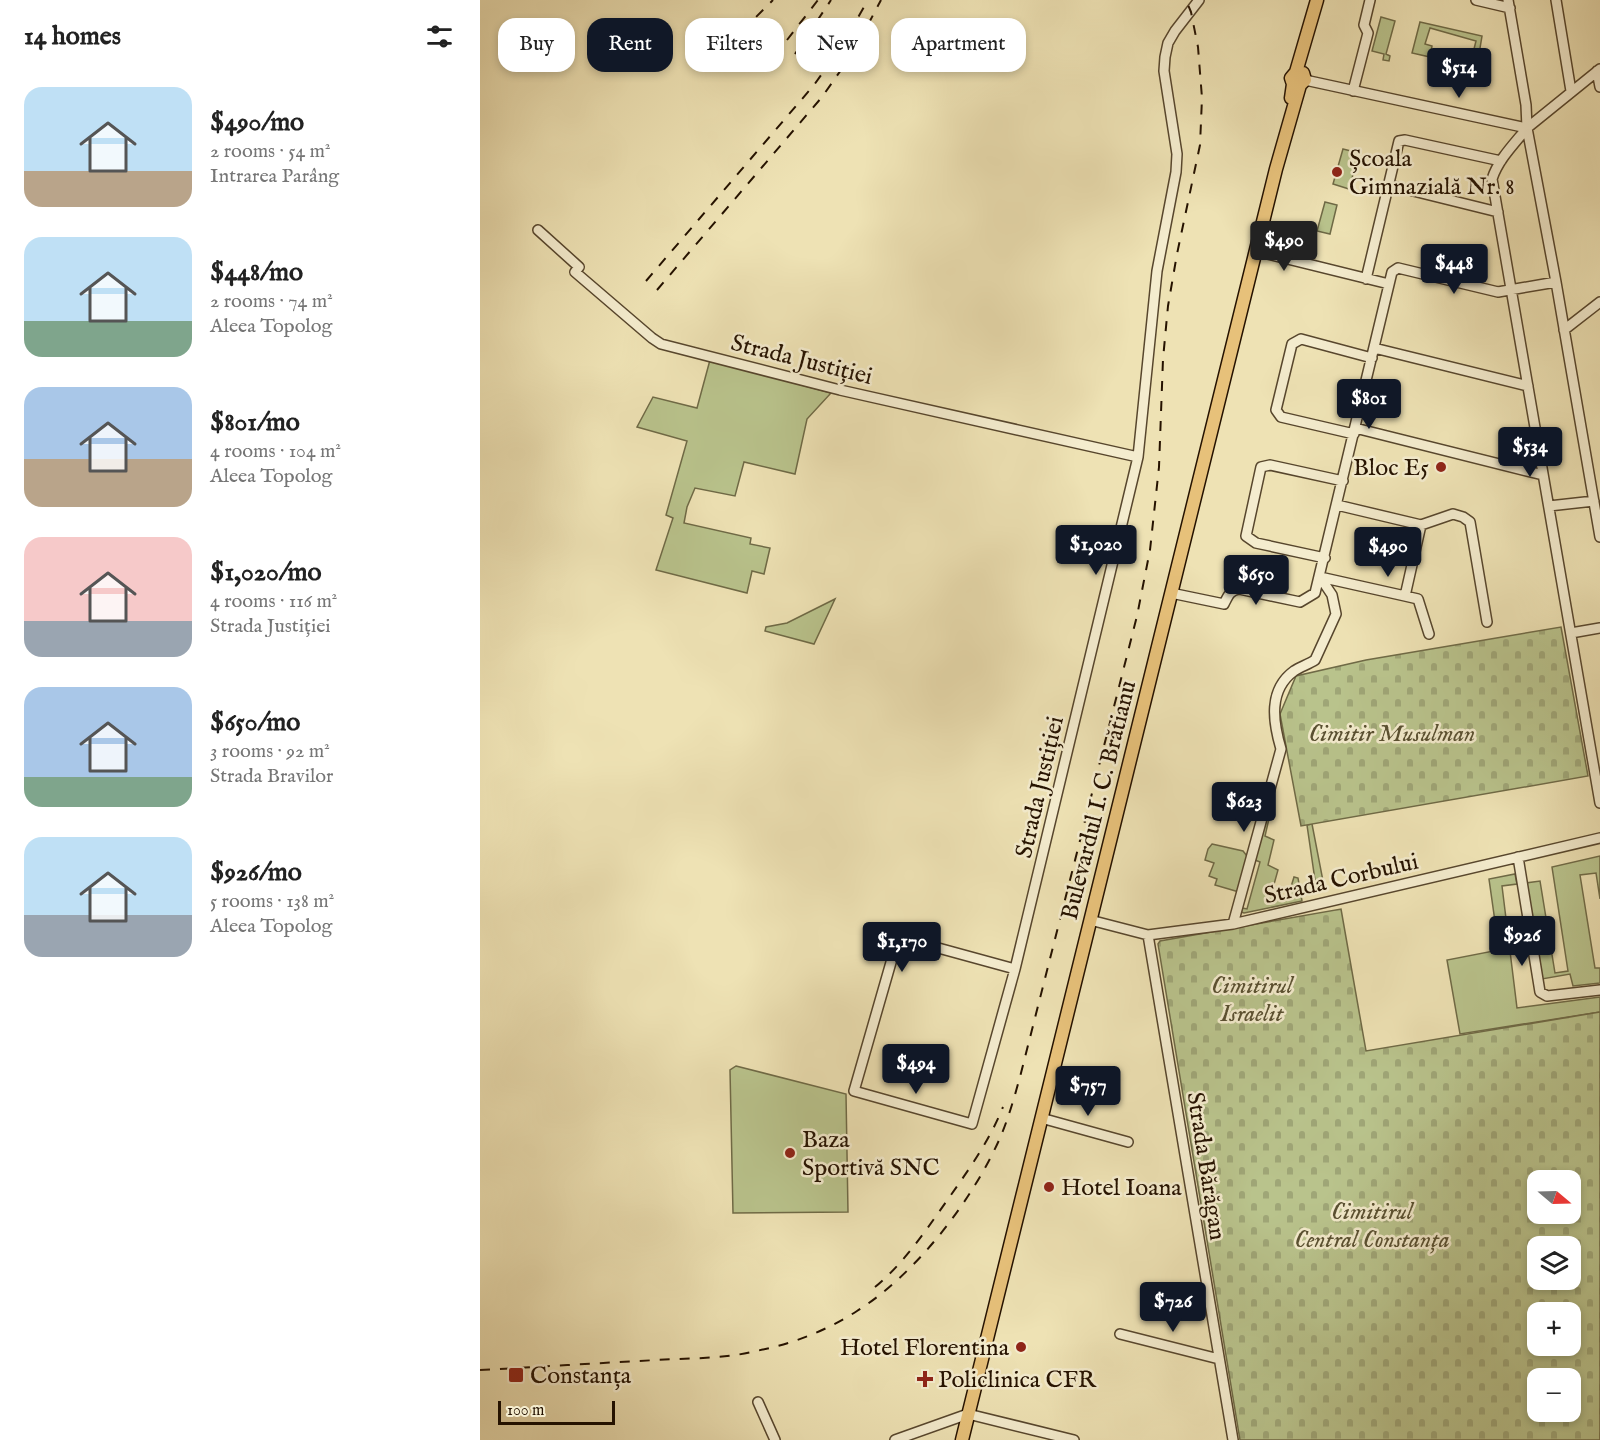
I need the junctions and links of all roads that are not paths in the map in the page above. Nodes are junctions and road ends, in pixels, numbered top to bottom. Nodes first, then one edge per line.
1 (1199, 0) edge
2 (1318, 0) edge
3 (1370, 0) edge
4 (1476, 0) edge
5 (1556, 0) edge
6 (1509, 4) edge
7 (1306, 39) junction
8 (1599, 70) edge
9 (1300, 79) junction
10 (1600, 87) edge
11 (1571, 91) junction
12 (1353, 92) junction
13 (1287, 114) junction
14 (1527, 128) junction
15 (1501, 161) junction
16 (1276, 169) junction
17 (1389, 185) junction
18 (1498, 212) junction
19 (538, 230) dead end
20 (1255, 251) junction
21 (1366, 279) junction
22 (1556, 282) junction
23 (1389, 284) junction
24 (1511, 289) junction
25 (1600, 302) edge
26 (1564, 330) junction
27 (1373, 353) junction
28 (1528, 386) junction
29 (1354, 431) junction
30 (1138, 457) junction
31 (1544, 475) junction
32 (1343, 481) junction
33 (1600, 483) edge
34 (1592, 489) junction
35 (1594, 501) junction
36 (1337, 505) junction
37 (1549, 506) junction
38 (1421, 525) junction
39 (1600, 537) edge
40 (1325, 558) junction
41 (1320, 577) junction
42 (1171, 593) junction
43 (1405, 596) junction
44 (1487, 622) dead end
45 (1600, 628) edge
46 (1571, 633) junction
47 (1429, 634) dead end
48 (1600, 802) edge
49 (1600, 838) edge
50 (1518, 857) junction
51 (1090, 920) junction
52 (1233, 924) junction
53 (1148, 935) junction
54 (1015, 969) junction
55 (1600, 990) edge
56 (1041, 1119) junction
57 (1128, 1142) dead end
58 (1119, 1334) dead end
59 (1219, 1359) junction
60 (758, 1402) dead end
61 (968, 1414) junction
62 (775, 1440) edge
63 (895, 1440) edge
64 (962, 1440) edge
65 (1074, 1440) edge
66 (1233, 1440) edge

1 - 30 street, Strada Justiției
2 - 7 main road, Bulevardul I. C. Brătianu
2 - 9 main road, Bulevardul I. C. Brătianu
3 - 12 street
4 - 6 street
5 - 11 street
6 - 14 street
7 - 9 main road, Bulevardul I. C. Brătianu
7 - 13 main road
8 - 10 street
8 - 11 street
9 - 12 street
9 - 13 main road, Bulevardul I. C. Brătianu
9 - 16 main road, Bulevardul I. C. Brătianu
11 - 14 street
12 - 14 street
13 - 16 main road, Bulevardul I. C. Brătianu
14 - 15 street
14 - 22 street
15 - 17 street
15 - 18 street
16 - 20 main road, Bulevardul I. C. Brătianu
17 - 18 street
17 - 21 street
18 - 24 street
19 - 30 street, Strada Justiției
20 - 21 street
20 - 42 main road, Bulevardul I. C. Brătianu
21 - 23 street
22 - 24 street
22 - 26 street
23 - 24 street
23 - 27 street
24 - 28 street
25 - 26 street
26 - 34 street
27 - 28 street
27 - 29 street
27 - 29 street
28 - 31 street
29 - 31 street
29 - 32 street
30 - 54 street, Strada Justiției
31 - 37 street
32 - 36 street
32 - 40 street
33 - 34 street
34 - 35 street
35 - 37 street
35 - 39 street
36 - 38 street
36 - 40 street
37 - 46 street
38 - 43 street
38 - 44 street
40 - 41 street
41 - 42 street
41 - 43 street
41 - 52 street
42 - 51 main road, Bulevardul I. C. Brătianu
43 - 47 street
45 - 46 street
46 - 48 street
49 - 50 street, Strada Corbului
50 - 52 street, Strada Corbului
50 - 55 street
51 - 53 street, Strada Corbului
51 - 56 main road, Bulevardul I. C. Brătianu
52 - 53 street, Strada Corbului
53 - 59 street, Strada Bărăgan
54 - 54 street, Strada Justiției
56 - 57 street
56 - 61 main road, Bulevardul I. C. Brătianu
58 - 59 street
59 - 66 street, Strada Bărăgan
60 - 62 street
61 - 63 street
61 - 64 main road, Bulevardul I. C. Brătianu
61 - 65 street

